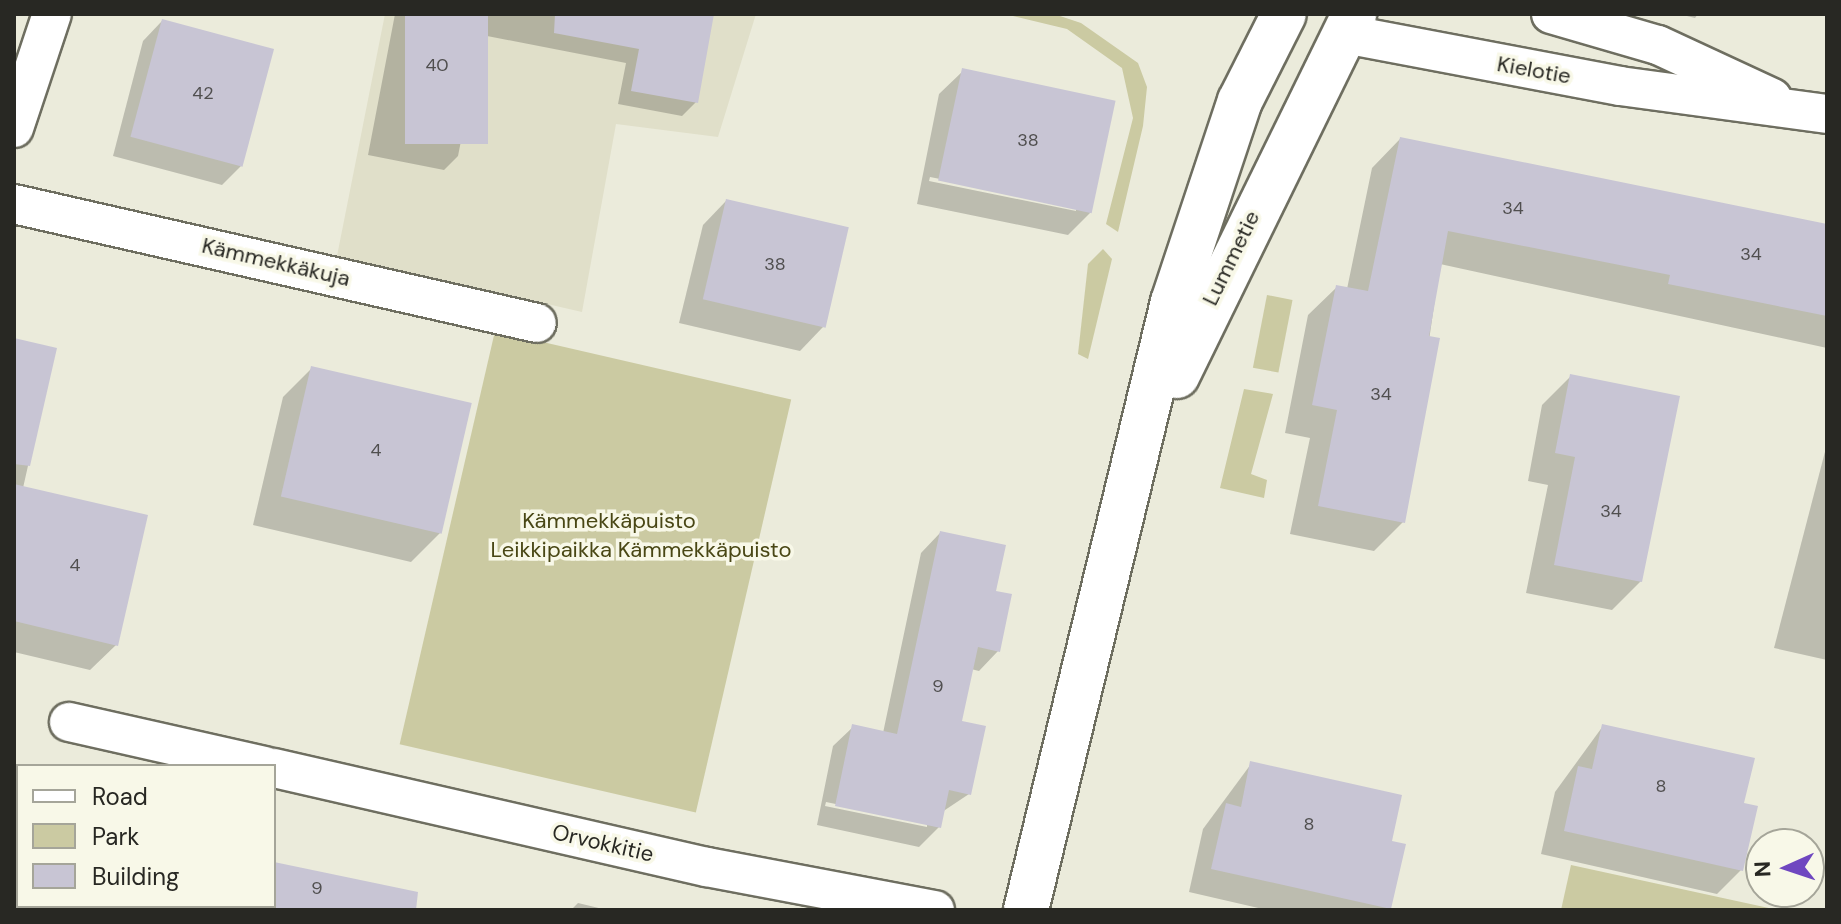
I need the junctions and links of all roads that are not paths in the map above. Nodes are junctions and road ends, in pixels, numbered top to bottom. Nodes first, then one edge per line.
1 (52, 14) edge
2 (1282, 14) edge
3 (1551, 14) edge
4 (1349, 24) edge
5 (1810, 112) edge
6 (14, 128) edge
7 (14, 204) edge
8 (537, 323) dead end
9 (1129, 510) junction
10 (69, 722) dead end
11 (255, 764) edge
12 (276, 768) edge
13 (935, 910) edge
14 (1026, 910) edge

1 - 6 street
2 - 4 street, Kielotie
2 - 9 street, Lummetie
3 - 5 street, Kielotie
4 - 5 street, Kielotie
4 - 9 street, Lummetie
7 - 8 street, Kämmekkäkuja
9 - 14 street, Lummetie
10 - 11 street
12 - 13 street, Orvokkitie

